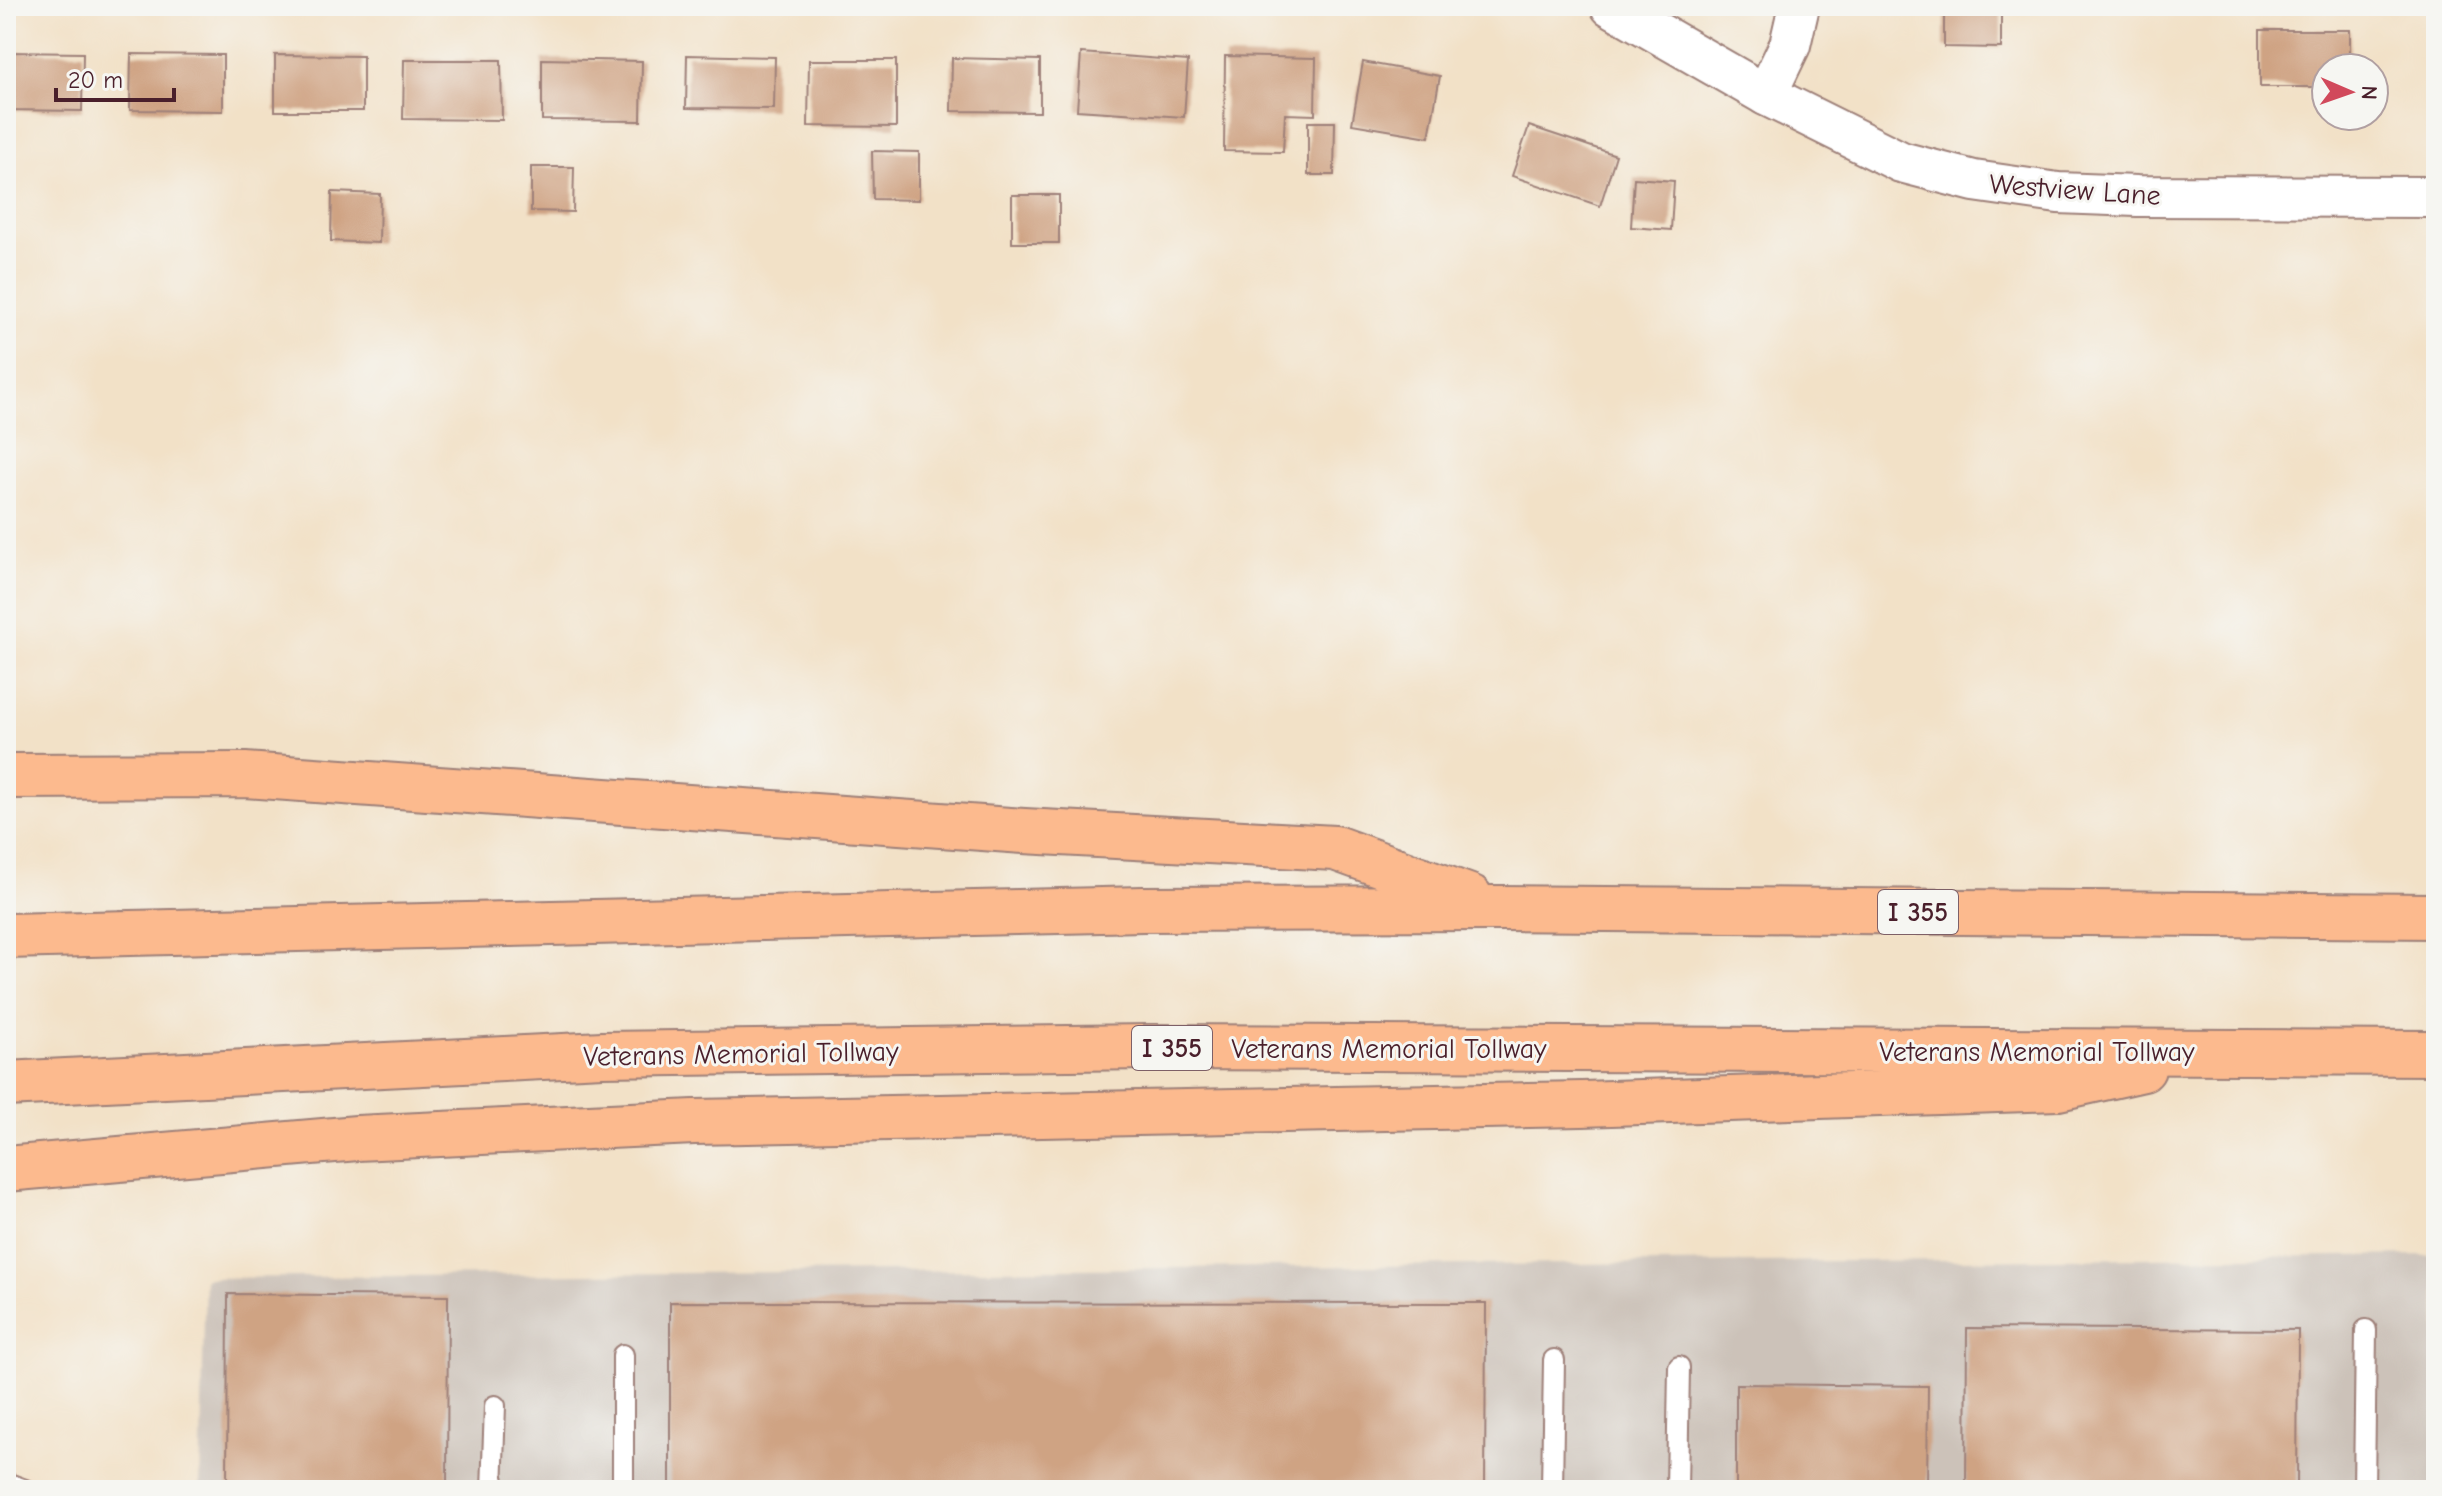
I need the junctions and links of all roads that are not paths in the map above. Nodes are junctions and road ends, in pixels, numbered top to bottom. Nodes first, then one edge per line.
1 (1611, 6) edge
2 (1799, 6) edge
3 (1766, 95) junction
4 (2436, 197) edge
5 (6, 776) edge
6 (1499, 908) junction
7 (2436, 916) edge
8 (6, 936) edge
9 (2221, 1052) junction
10 (2436, 1053) edge
11 (6, 1084) edge
12 (6, 1169) edge
13 (2366, 1330) dead end
14 (623, 1355) dead end
15 (1554, 1360) dead end
16 (1679, 1367) dead end
17 (495, 1406) dead end
18 (6, 1483) edge
19 (25, 1490) edge
20 (492, 1490) edge
21 (623, 1490) edge
22 (1552, 1490) edge
23 (1677, 1490) edge
24 (2364, 1490) edge

1 - 3 street, Westview Lane
2 - 3 street
3 - 4 street, Westview Lane
5 - 6 highway
6 - 7 highway, I 355
6 - 8 highway, I 355
9 - 10 highway, Veterans Memorial Tollway / I 355
9 - 11 highway, Veterans Memorial Tollway / I 355
9 - 12 highway
13 - 24 lane
14 - 21 lane
15 - 22 lane
16 - 23 lane
17 - 20 lane
18 - 19 lane

